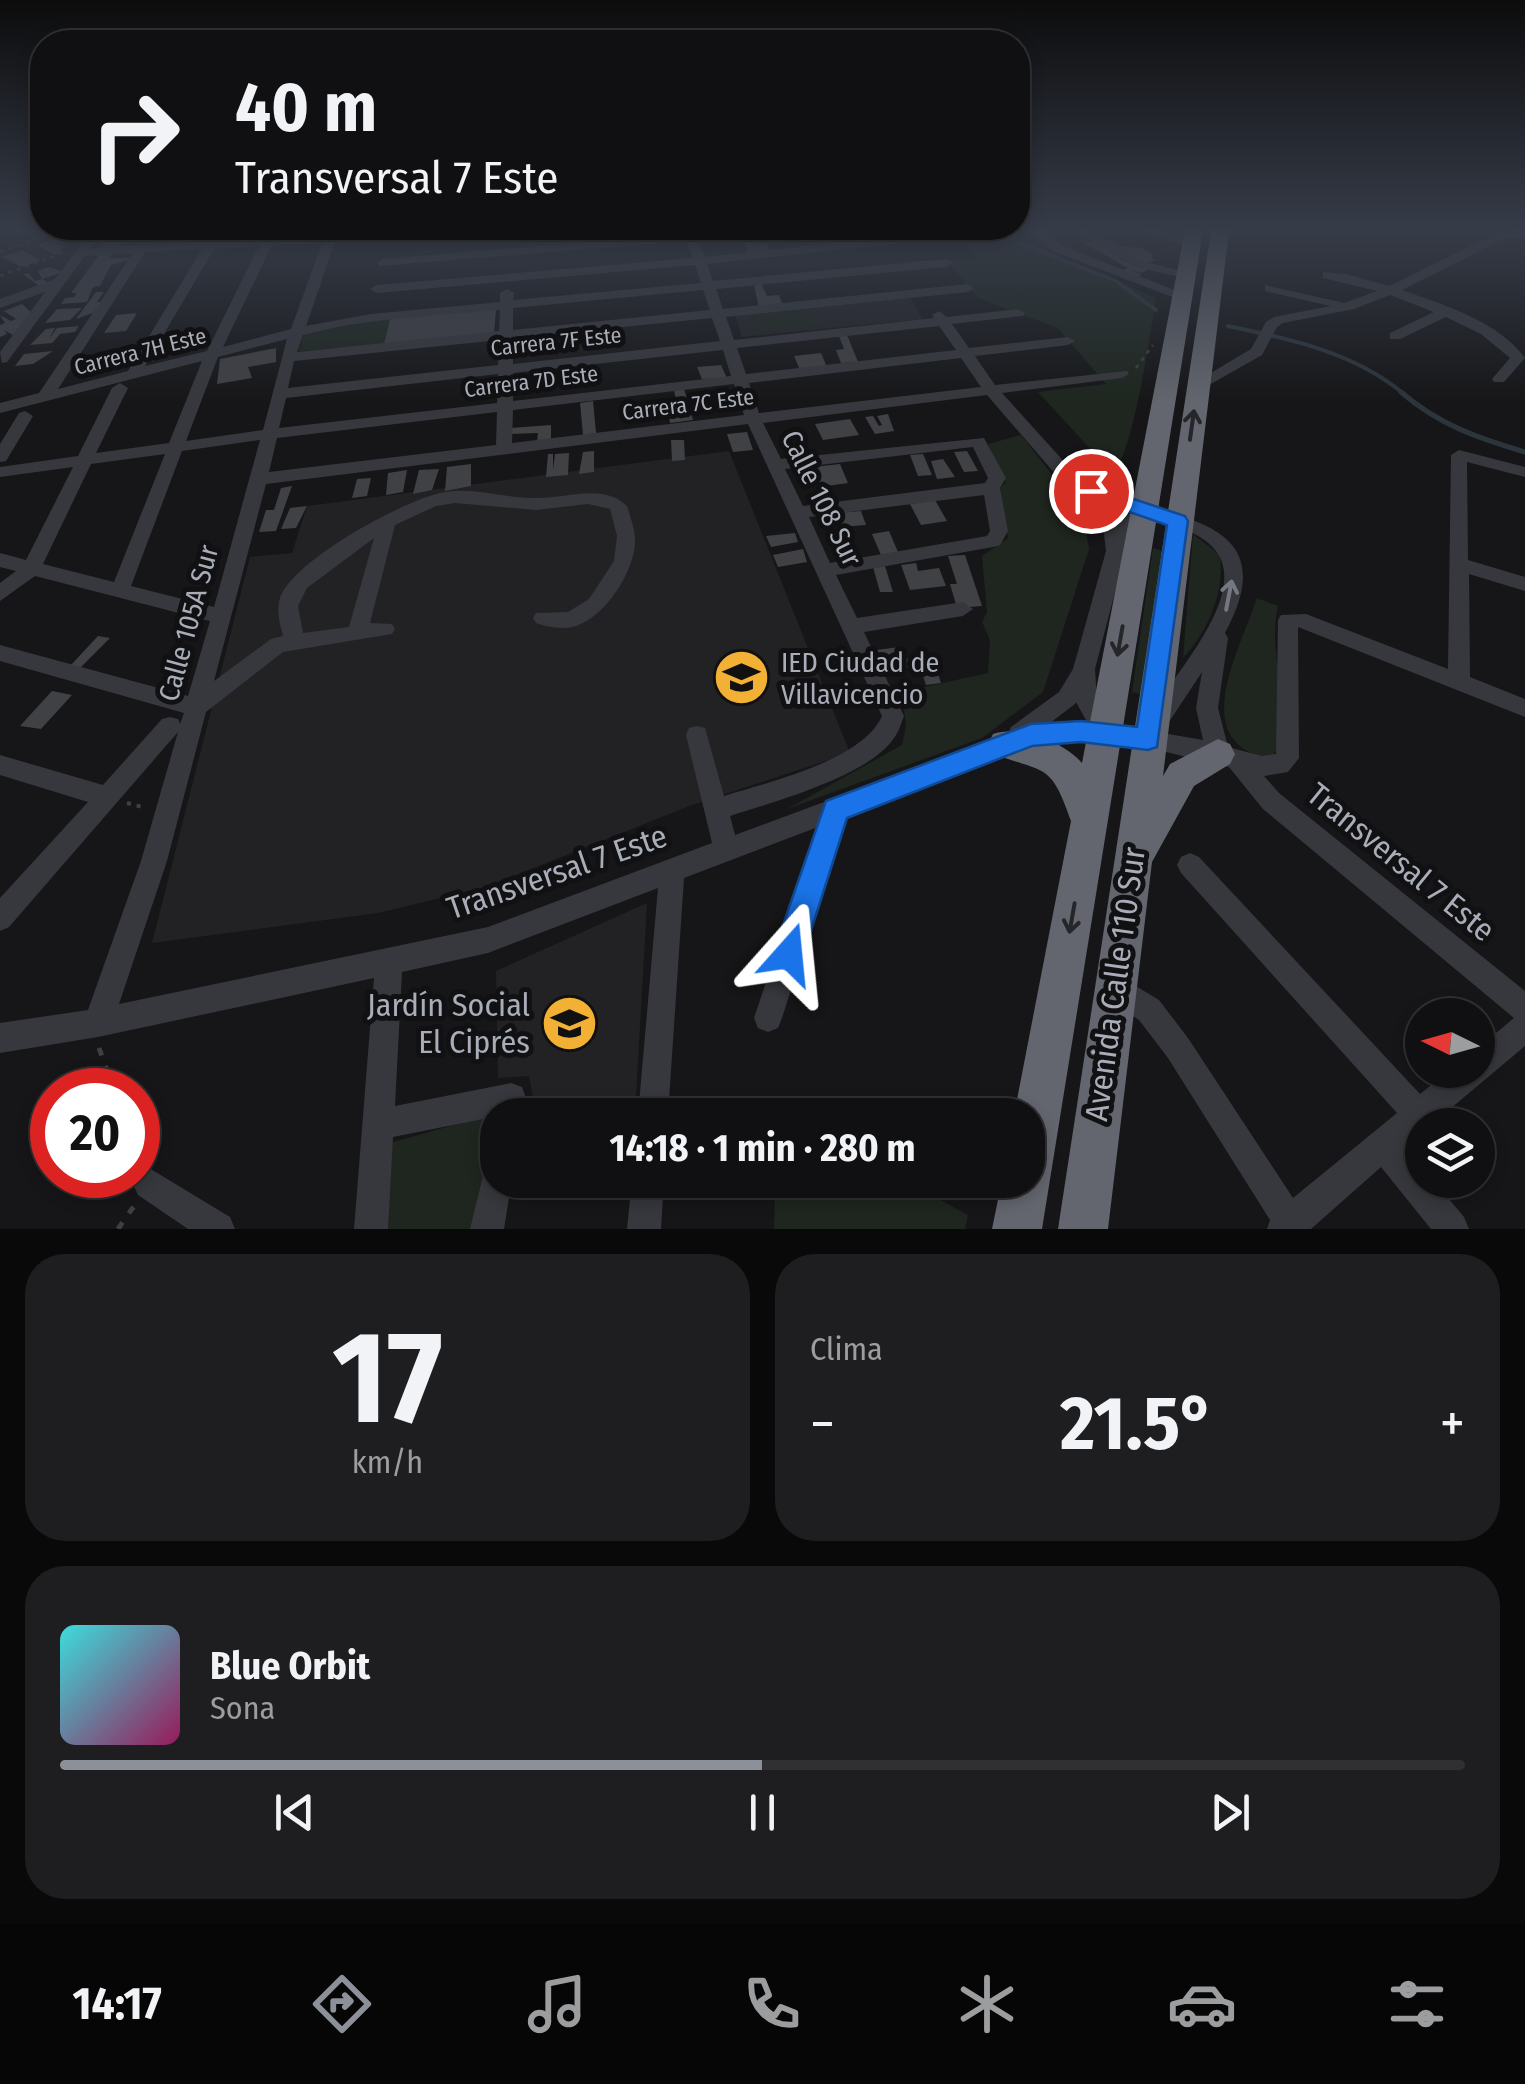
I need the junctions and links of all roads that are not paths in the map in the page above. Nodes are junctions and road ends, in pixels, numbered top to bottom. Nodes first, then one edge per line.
1 (41, 288) edge
2 (55, 288) edge
3 (116, 288) edge
4 (184, 288) edge
5 (245, 288) edge
6 (312, 288) edge
7 (385, 288) edge
8 (507, 288) edge
9 (695, 288) edge
10 (709, 288) edge
11 (921, 288) edge
12 (965, 288) edge
13 (1143, 288) edge
14 (1182, 288) edge
15 (1211, 288) edge
16 (1272, 288) edge
17 (1390, 288) edge
18 (377, 289) joint
19 (1393, 289) junction
20 (924, 293) junction
21 (0, 304) edge
22 (1178, 305) junction
23 (507, 306) junction
24 (1349, 306) junction
25 (1443, 312) junction
26 (1018, 313) dead end
27 (718, 314) junction
28 (371, 318) junction
29 (943, 321) junction
30 (30, 322) junction
31 (296, 333) junction
32 (0, 334) edge
33 (506, 335) junction
34 (1395, 336) dead end
35 (1068, 341) dead end
36 (728, 344) junction
37 (966, 353) junction
38 (211, 357) junction
39 (288, 357) junction
40 (2, 358) edge
41 (506, 369) junction
42 (1122, 374) road end
43 (740, 379) junction
44 (1499, 379) dead end
45 (126, 382) junction
46 (1197, 386) junction
47 (990, 389) junction
48 (278, 394) junction
49 (44, 398) junction
50 (505, 406) junction
51 (0, 408) edge
52 (26, 416) dead end
53 (753, 418) junction
54 (269, 434) junction
55 (174, 448) junction
56 (504, 448) junction
57 (0, 457) edge
58 (86, 460) junction
59 (775, 464) junction
60 (0, 472) edge
61 (1525, 472) edge
62 (259, 478) junction
63 (1072, 481) junction
64 (991, 488) junction
65 (1142, 511) junction
66 (798, 514) junction
67 (388, 519) junction
68 (1178, 521) junction
69 (1116, 553) junction
70 (0, 560) edge
71 (1458, 564) junction
72 (31, 569) junction
73 (827, 570) junction
74 (1525, 584) edge
75 (120, 590) junction
76 (0, 594) edge
77 (963, 609) dead end
78 (221, 616) junction
79 (543, 618) dead end
80 (851, 626) junction
81 (384, 630) dead end
82 (1220, 630) junction
83 (358, 632) junction
84 (294, 640) junction
85 (0, 653) edge
86 (1084, 669) junction
87 (1460, 684) junction
88 (196, 707) junction
89 (1525, 708) edge
90 (170, 726) dead end
91 (1105, 734) junction
92 (696, 735) dead end
93 (1148, 740) junction
94 (1005, 744) junction
95 (1228, 758) junction
96 (0, 765) edge
97 (108, 797) junction
98 (715, 810) junction
99 (836, 810) junction
100 (1090, 822) junction
101 (726, 849) junction
102 (1190, 866) dead end
103 (672, 870) junction
104 (1131, 870) junction
105 (10, 892) edge
106 (0, 918) edge
107 (389, 961) junction
108 (1115, 988) junction
109 (1525, 1009) edge
110 (768, 1018) dead end
111 (98, 1024) junction
112 (1525, 1028) edge
113 (0, 1038) edge
114 (1495, 1052) edge
115 (1451, 1088) edge
116 (654, 1098) edge
117 (1041, 1098) edge
118 (1413, 1108) edge
119 (1427, 1108) edge
120 (480, 1111) edge
121 (377, 1125) junction
122 (1405, 1126) edge
123 (1383, 1144) junction
124 (160, 1191) edge
125 (492, 1198) edge
126 (647, 1198) edge
127 (1023, 1198) edge
128 (1288, 1227) edge
129 (218, 1229) edge
130 (371, 1229) edge
131 (486, 1229) edge
132 (644, 1229) edge
133 (1017, 1229) edge
134 (1083, 1229) edge
135 (1452, 1229) edge

1 - 21 street
2 - 30 street
3 - 49 street
4 - 45 street
5 - 38 street
6 - 31 street, Calle 105A Sur
7 - 18 street
8 - 23 street
9 - 23 street, Carrera 7H Este
10 - 27 street, Calle 108 Sur
11 - 20 street
12 - 20 street
13 - 22 street
14 - 22 highway, Avenida Calle 110 Sur
15 - 46 highway, Avenida Calle 110 Sur
16 - 24 street
17 - 19 street
18 - 28 street
19 - 24 street
19 - 25 street
20 - 27 street
20 - 29 street
22 - 65 highway, Avenida Calle 110 Sur
23 - 28 street, Carrera 7H Este
23 - 33 street
24 - 46 street
25 - 34 street
25 - 44 street
26 - 29 street, Carrera 7F Este
27 - 33 street
27 - 36 street, Calle 108 Sur
28 - 31 street, Carrera 7H Este
29 - 36 street, Carrera 7F Este
29 - 37 street
30 - 32 street
30 - 40 street
31 - 38 street, Carrera 7H Este
31 - 39 street, Calle 105A Sur
33 - 39 street
33 - 41 street
35 - 37 street, Carrera 7D Este
36 - 41 street, Carrera 7F Este
36 - 43 street, Calle 108 Sur
37 - 43 street, Carrera 7D Este
37 - 47 street
38 - 45 street, Carrera 7H Este
38 - 55 street
39 - 48 street, Calle 105A Sur
41 - 48 street, Carrera 7F Este
41 - 50 street
42 - 47 street, Carrera 7C Este
43 - 50 street, Carrera 7D Este
43 - 53 street, Calle 108 Sur
45 - 49 street, Carrera 7H Este
45 - 58 street
68 -> 46 highway, Avenida Calle 110 Sur
47 - 53 street, Carrera 7C Este
47 - 63 street
48 - 54 street, Calle 105A Sur
49 - 51 street, Carrera 7H Este
50 - 54 street, Carrera 7D Este
50 - 56 street
52 - 57 street
53 - 56 street, Carrera 7C Este
53 - 59 street, Calle 108 Sur
54 - 55 street, Carrera 7D Este
54 - 62 street, Calle 105A Sur
55 - 58 street, Carrera 7D Este
55 - 75 street
56 - 62 street, Carrera 7C Este
58 - 60 street, Carrera 7D Este
58 - 72 street
59 - 64 street
59 - 66 street, Calle 108 Sur
61 - 71 street
62 - 78 street, Calle 105A Sur
63 - 65 street
63 - 69 street
64 - 66 street
64 - 73 street
65 - 68 street
65 - 69 street, Avenida Calle 110 Sur
65 -> 91 highway, Avenida Calle 110 Sur
66 - 73 street, Calle 108 Sur
67 - 79 street
67 - 83 street
67 - 84 street
82 -> 68 street, Avenida Calle 110 Sur
68 - 93 highway, Avenida Calle 110 Sur
69 - 86 street, Avenida Calle 110 Sur
70 - 72 street
71 - 74 street
71 - 87 street
72 - 75 street
72 - 76 street
73 - 80 street, Calle 108 Sur
75 - 78 street
77 - 80 street
78 - 88 street, Calle 105A Sur
80 - 98 street, Calle 108 Sur
81 - 83 street
82 - 93 street, Avenida Calle 110 Sur
82 - 95 street
83 - 84 street
84 - 88 street
85 - 88 street
86 - 91 street, Avenida Calle 110 Sur
86 - 94 street, Transversal 7 Este
87 - 89 street
87 - 95 street
88 - 111 street, Calle 105A Sur
90 - 97 street
91 - 93 street, Transversal 7 Este
91 - 94 street, Transversal 7 Este
91 - 100 highway, Avenida Calle 110 Sur
92 - 98 street
93 - 95 street, Transversal 7 Este
93 - 104 highway, Avenida Calle 110 Sur
94 - 99 street, Transversal 7 Este
94 - 100 highway
95 - 104 highway
95 - 109 street, Transversal 7 Este
96 - 97 street
97 - 105 street
98 - 101 street
99 - 101 street, Transversal 7 Este
99 - 110 street
100 -> 117 highway, Avenida Calle 110 Sur
101 - 103 street, Transversal 7 Este
102 - 118 street
103 - 107 street, Transversal 7 Este
103 - 116 street
104 - 108 highway, Avenida Calle 110 Sur
105 - 106 street
107 - 111 street, Transversal 7 Este
107 - 121 street
108 - 128 street
108 - 134 highway, Avenida Calle 110 Sur
111 - 113 street, Transversal 7 Este
112 - 114 street
115 - 119 street
120 - 121 street
121 - 130 street
122 - 123 street
123 - 128 street
123 - 135 street
124 - 129 street
125 - 131 street
126 - 132 street
127 - 133 highway

